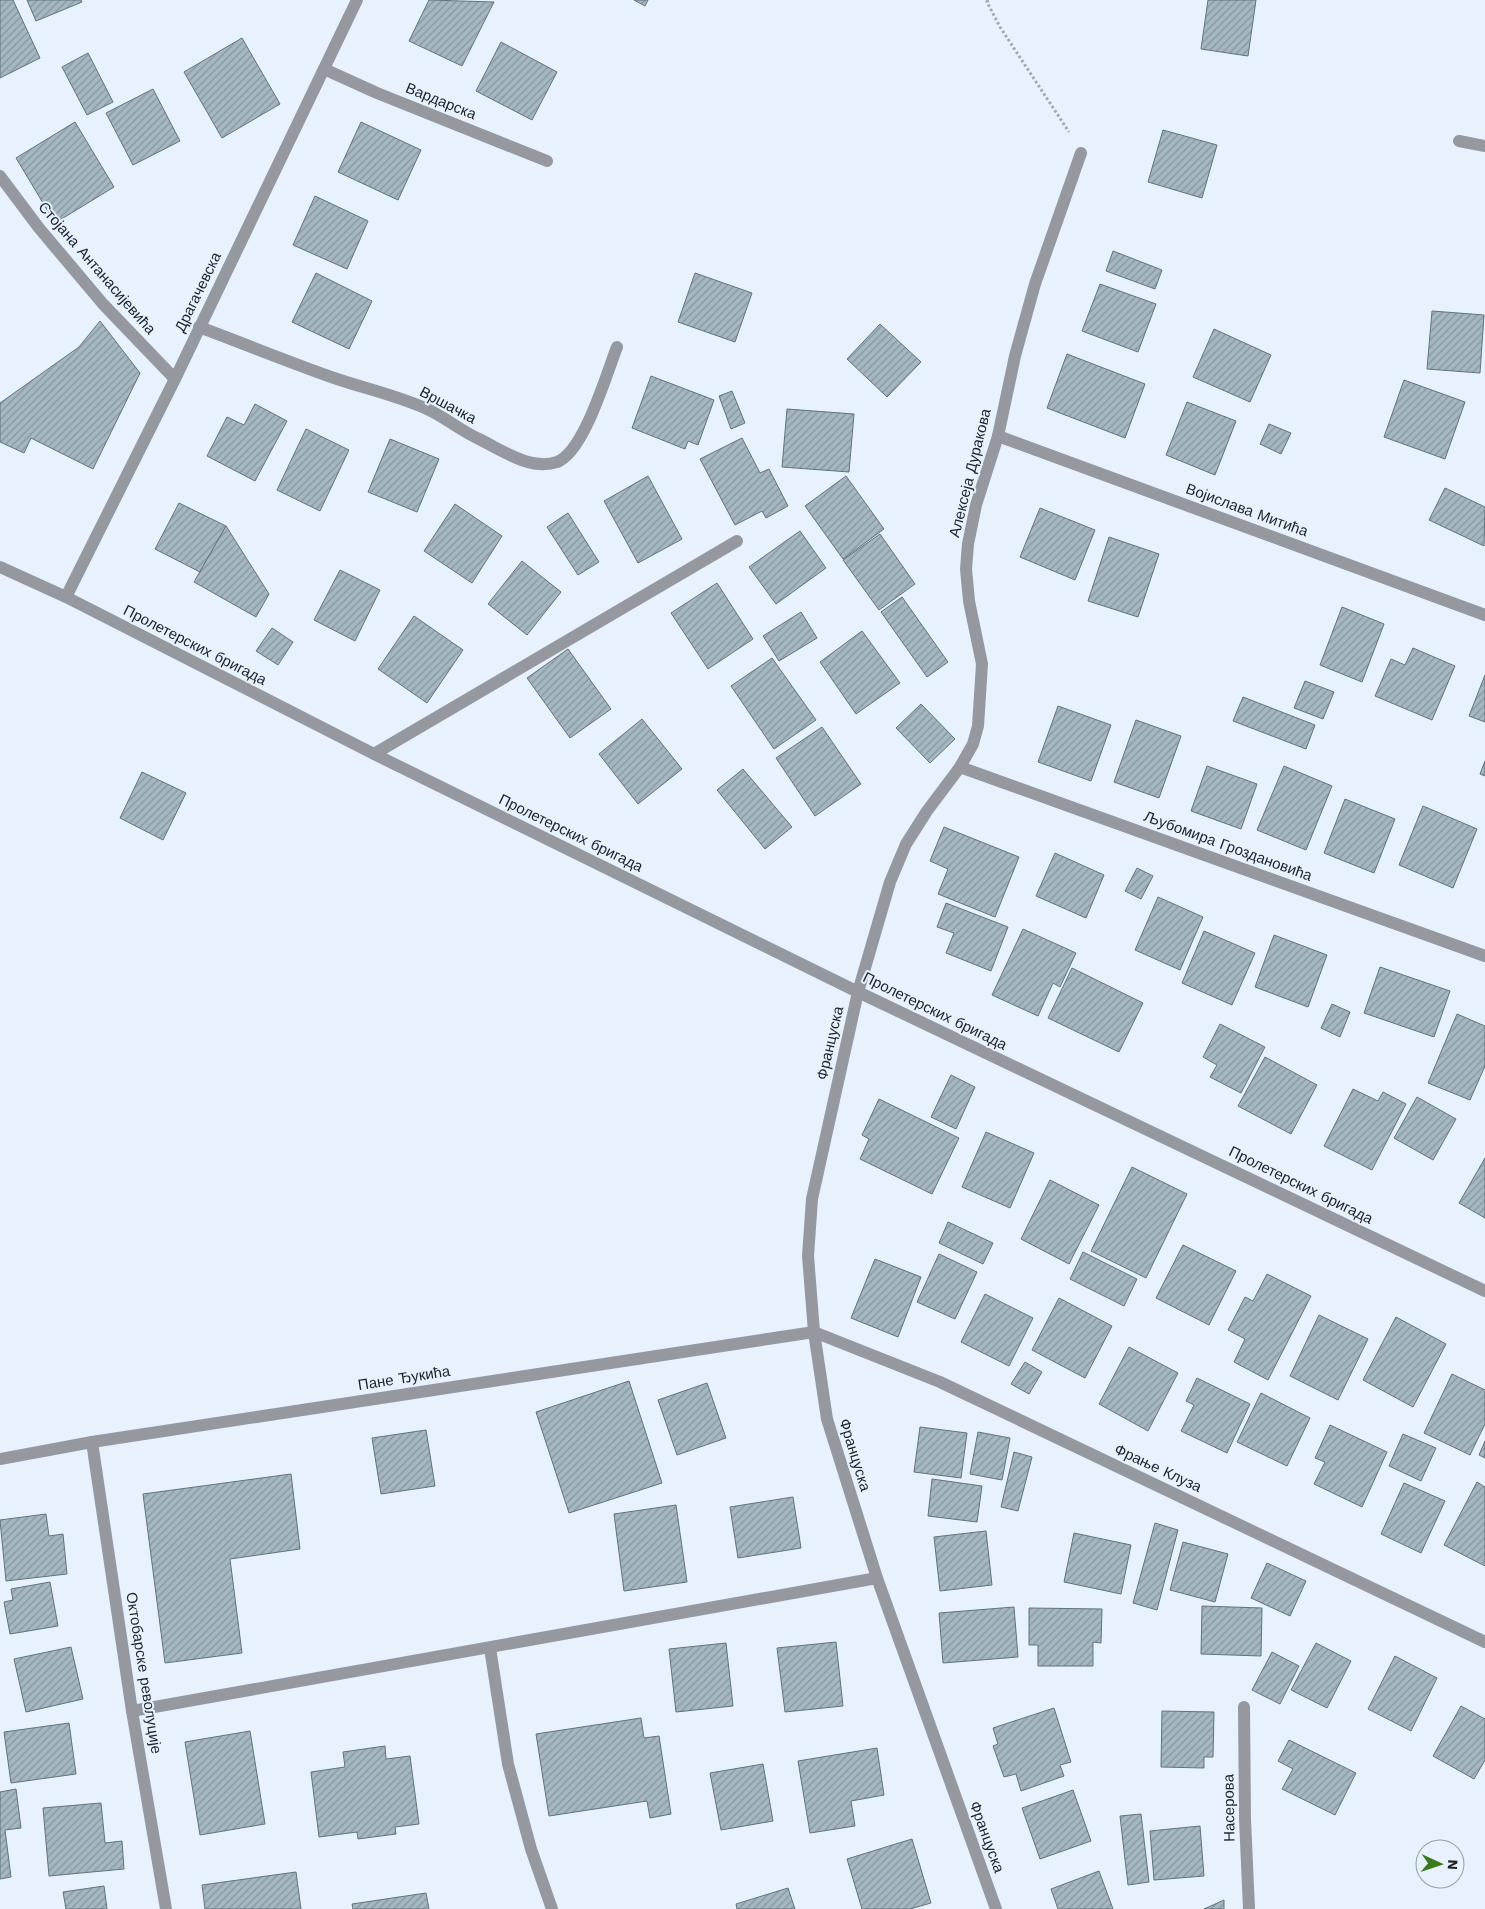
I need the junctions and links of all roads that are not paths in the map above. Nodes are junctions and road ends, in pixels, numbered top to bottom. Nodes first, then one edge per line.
1 (357, 0) edge
2 (324, 69) junction
3 (1459, 141) dead end
4 (1485, 146) edge
5 (1081, 153) road end
6 (547, 160) dead end
7 (0, 176) edge
8 (199, 327) junction
9 (617, 347) dead end
10 (175, 378) junction
11 (998, 436) junction
12 (736, 541) dead end
13 (0, 567) edge
14 (66, 597) junction
15 (1485, 615) edge
16 (374, 754) junction
17 (960, 766) junction
18 (1485, 956) edge
19 (858, 992) junction
20 (1485, 1291) edge
21 (814, 1332) junction
22 (92, 1442) junction
23 (0, 1459) edge
24 (876, 1578) junction
25 (1485, 1642) edge
26 (490, 1648) junction
27 (1244, 1707) dead end
28 (132, 1711) junction
29 (166, 1909) edge
30 (552, 1909) edge
31 (996, 1909) edge
32 (1250, 1909) edge

1 - 2 street, Драгачевска
2 - 6 street, Вардарска
2 - 8 street, Драгачевска
3 - 4 street
5 - 11 street, Алексеја Дуракова
7 - 10 street, Стојана Антанасијевића
8 - 9 street, Вршачка
8 - 10 street, Драгачевска
10 - 14 street, Драгачевска
11 - 15 street, Војислава Митића
11 - 17 street, Алексеја Дуракова
12 - 16 street
13 - 14 street, Пролетерских бригада
14 - 16 street, Пролетерских бригада
16 - 19 street, Пролетерских бригада
17 - 18 street, Љубомира Гроздановића
17 - 19 street, Алексеја Дуракова
19 - 20 street, Пролетерских бригада
19 - 21 street, Француска
21 - 22 street, Пане Ђукића
21 - 24 street, Француска
21 - 25 street, Фрање Клуза
22 - 23 street, Пане Ђукића
22 - 28 street, Октобарске револуције
24 - 26 street
24 - 31 street, Француска
26 - 28 street
26 - 30 street
27 - 32 street, Насерова
28 - 29 street, Октобарске револуције

